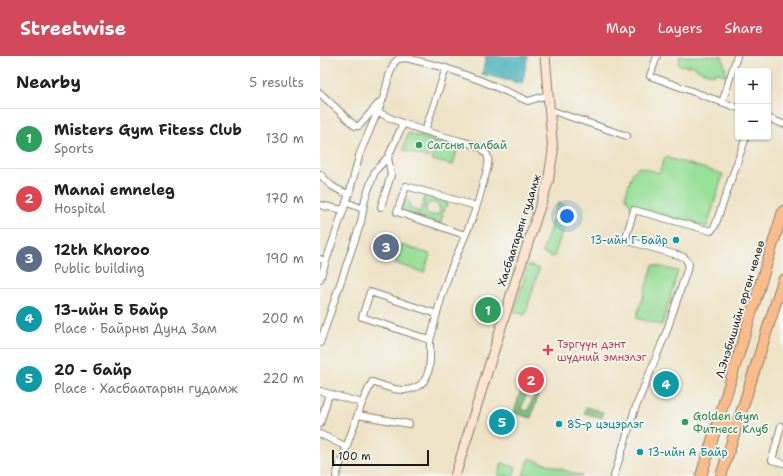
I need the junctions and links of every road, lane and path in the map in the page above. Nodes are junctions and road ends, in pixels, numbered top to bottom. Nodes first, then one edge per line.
1 (545, 56) edge
2 (656, 56) edge
3 (737, 56) edge
4 (397, 58) edge
5 (446, 68) junction
6 (320, 93) edge
7 (548, 95) junction
8 (383, 99) junction
9 (722, 103) junction
10 (735, 107) edge
11 (550, 110) junction
12 (378, 112) junction
13 (771, 119) edge
14 (403, 124) junction
15 (783, 124) edge
16 (425, 131) junction
17 (627, 136) dead end
18 (745, 140) edge
19 (388, 157) junction
20 (320, 174) edge
21 (349, 194) junction
22 (346, 202) junction
23 (476, 206) junction
24 (321, 207) edge
25 (381, 207) dead end
26 (363, 209) junction
27 (343, 210) junction
28 (783, 211) edge
29 (465, 235) junction
30 (323, 260) edge
31 (320, 279) edge
32 (783, 281) edge
33 (437, 314) junction
34 (430, 340) junction
35 (320, 343) edge
36 (320, 391) edge
37 (329, 394) junction
38 (362, 403) junction
39 (720, 414) junction
40 (358, 415) junction
41 (738, 423) junction
42 (320, 424) edge
43 (409, 424) dead end
44 (781, 426) dead end
45 (320, 434) edge
46 (346, 447) junction
47 (783, 463) edge
48 (336, 476) edge
49 (455, 476) edge
50 (614, 476) edge
51 (701, 476) edge
52 (721, 476) edge

1 - 7 street, Хасбаатарын гудамж
2 - 9 street
3 - 9 street
4 - 5 street
4 - 8 street
5 - 7 street
5 - 16 street
6 - 8 street
7 - 11 street, Хасбаатарын гудамж
8 - 12 street
9 - 10 street
11 - 17 street
11 - 49 street, Хасбаатарын гудамж
12 - 14 street
12 - 21 street
13 - 15 street
14 - 16 street
14 - 19 street
16 - 23 street
18 - 50 street
19 - 25 street
19 - 26 street
20 - 21 street
21 - 22 street
22 - 26 street
22 - 27 street
23 - 29 street
23 - 29 street
24 - 27 street
26 - 35 street
27 - 30 street
28 - 39 main road, Л.Энэбишийн өргөн чөлөө
29 - 33 street
30 - 31 street
32 - 41 main road
33 - 34 street
33 - 34 street
34 - 38 street
36 - 37 street
37 - 38 street
37 - 42 street
38 - 40 street
39 - 41 main road
39 - 51 main road, Л.Энэбишийн өргөн чөлөө
40 - 43 street
40 - 46 street
41 - 52 main road
44 - 47 street
45 - 46 street
46 - 48 street

